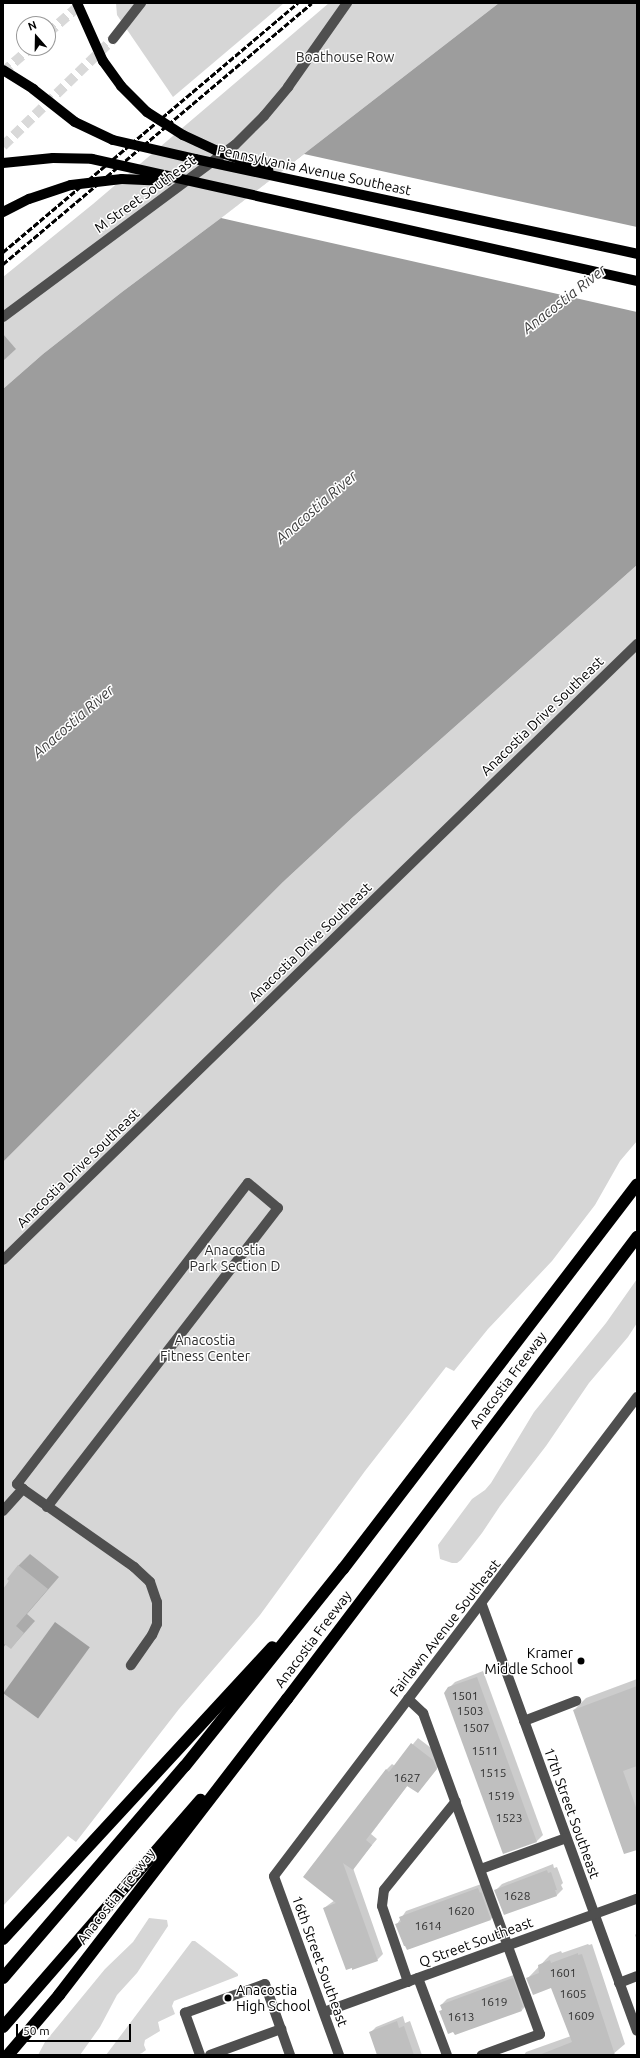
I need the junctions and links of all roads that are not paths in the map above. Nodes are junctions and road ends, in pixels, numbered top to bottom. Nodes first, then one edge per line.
1 (77, 3) edge
2 (141, 3) edge
3 (347, 3) edge
4 (113, 39) tunnel mouth
5 (3, 70) edge
6 (3, 163) edge
7 (298, 181) junction
8 (200, 184) junction
9 (3, 212) edge
10 (637, 254) edge
11 (637, 281) edge
12 (3, 317) edge
13 (637, 644) edge
14 (637, 1184) edge
15 (637, 1237) edge
16 (3, 1260) edge
17 (637, 1397) edge
18 (23, 1489) junction
19 (47, 1507) junction
20 (3, 1511) edge
21 (343, 1569) junction
22 (482, 1605) junction
23 (131, 1665) dead end
24 (287, 1699) junction
25 (408, 1699) junction
26 (576, 1701) dead end
27 (524, 1721) junction
28 (456, 1800) junction
29 (566, 1838) junction
30 (481, 1870) junction
31 (274, 1876) joint
32 (637, 1899) edge
33 (594, 1914) junction
34 (3, 1939) edge
35 (508, 1946) junction
36 (637, 1976) edge
37 (3, 1978) edge
38 (418, 1978) junction
39 (408, 1982) junction
40 (619, 1983) junction
41 (324, 2012) junction
42 (3, 2027) edge
43 (281, 2029) junction
44 (637, 2032) edge
45 (8, 2055) edge
46 (200, 2055) edge
47 (210, 2055) edge
48 (290, 2055) edge
49 (339, 2055) edge
50 (447, 2055) edge
51 (482, 2055) edge

1 - 7 main road
2 - 4 street
3 - 12 street, M Street Southeast
5 - 7 main road, Pennsylvania Avenue Southeast
6 - 8 main road
7 - 10 main road, Pennsylvania Avenue Southeast
8 - 9 main road
8 - 11 main road
13 - 16 street, Anacostia Drive Southeast
14 - 21 highway, Anacostia Freeway
15 - 24 highway, Anacostia Freeway
17 - 22 street, Fairlawn Avenue Southeast
18 - 19 street
18 - 19 street
18 - 20 street
19 - 23 street
21 - 34 highway
21 - 37 highway, Anacostia Freeway
22 - 25 street, Fairlawn Avenue Southeast
22 - 27 street, 17th Street Southeast
24 - 42 highway
24 - 45 highway, Anacostia Freeway
25 - 28 street
25 - 31 street, Fairlawn Avenue Southeast
26 - 27 street
27 - 29 street, 17th Street Southeast
28 - 30 street
28 - 39 street
29 - 30 street
29 - 33 street, 17th Street Southeast
30 - 35 street
31 - 41 street, 16th Street Southeast
32 - 33 street, Q Street Southeast
33 - 35 street, Q Street Southeast
33 - 40 street, 17th Street Southeast
35 - 38 street, Q Street Southeast
35 - 51 street
36 - 40 street
38 - 39 street, Q Street Southeast
38 - 50 street
39 - 41 street, Q Street Southeast
40 - 44 street, 17th Street Southeast
41 - 49 street, 16th Street Southeast
43 - 46 street
43 - 47 street
43 - 48 street

